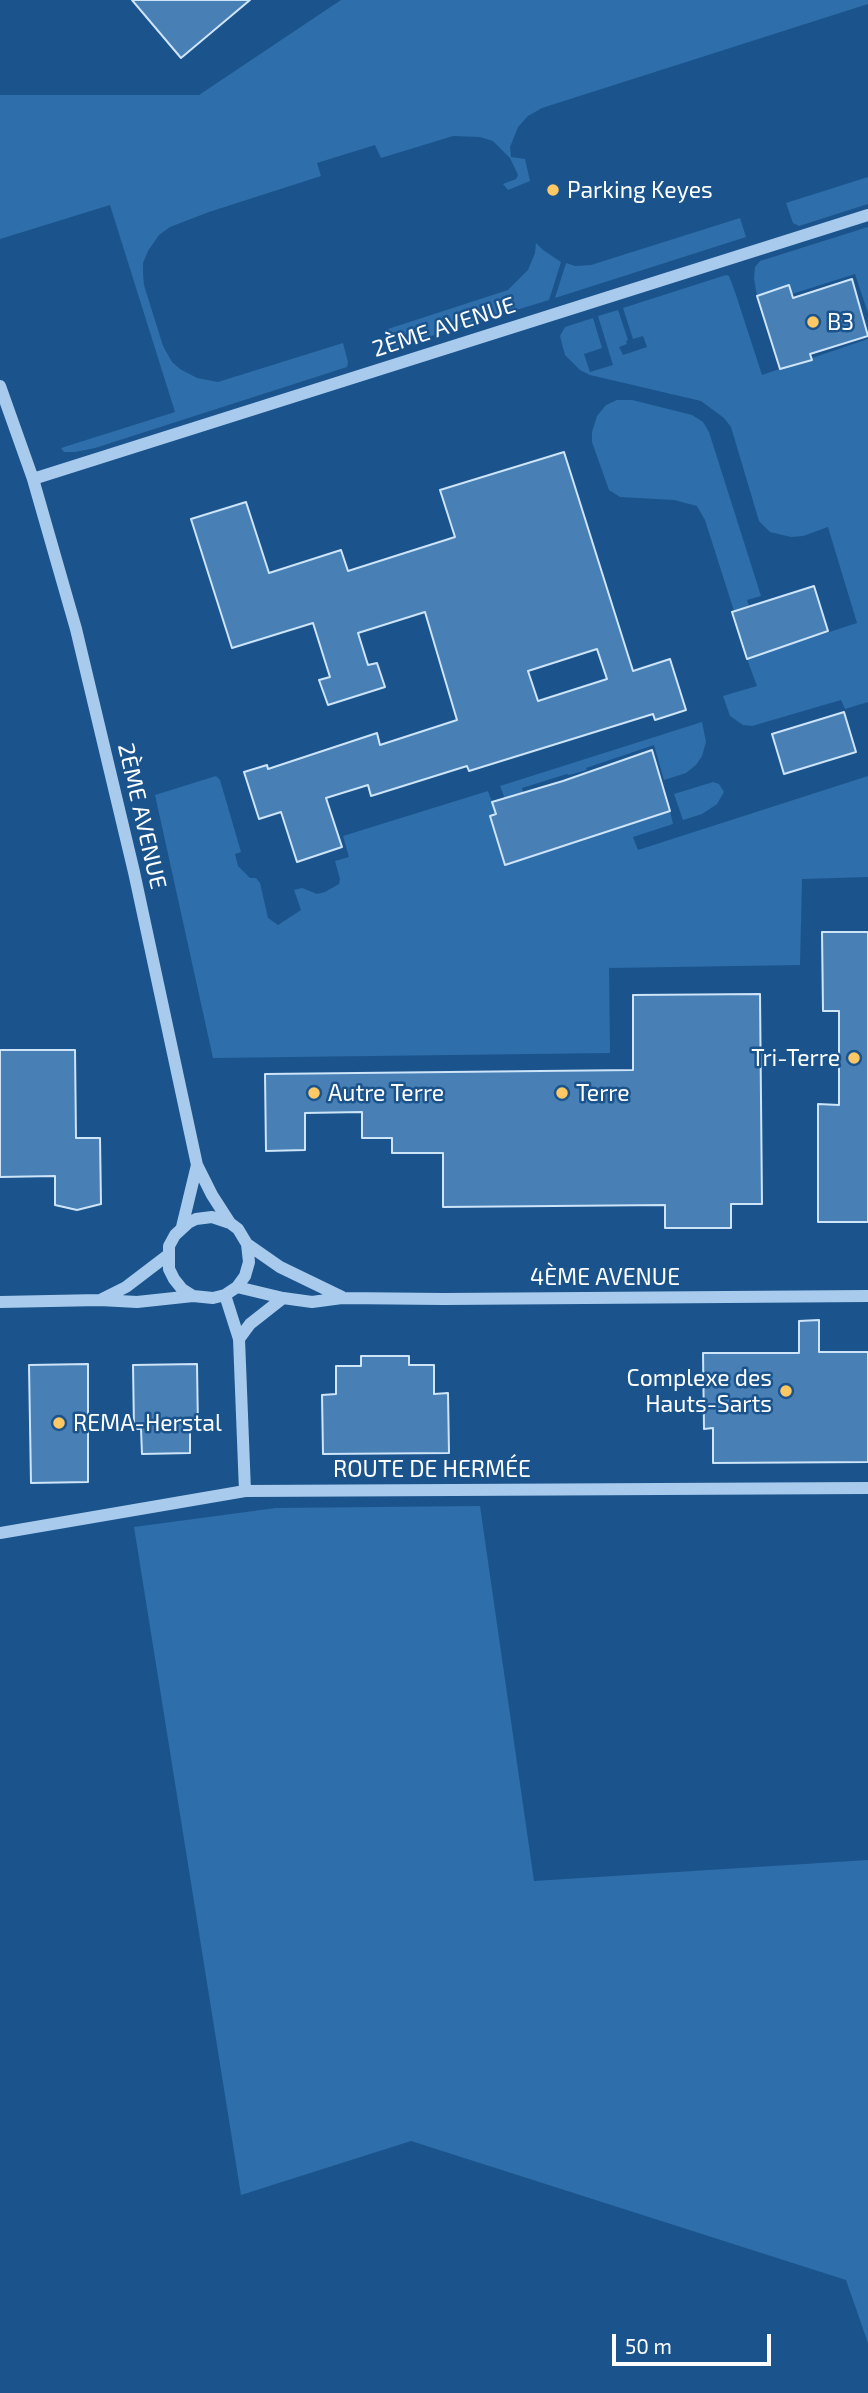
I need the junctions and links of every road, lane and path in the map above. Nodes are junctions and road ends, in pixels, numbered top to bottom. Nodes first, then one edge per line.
1 (868, 215) edge
2 (0, 386) edge
3 (33, 479) junction
4 (197, 1166) junction
5 (230, 1223) junction
6 (182, 1227) junction
7 (247, 1244) junction
8 (168, 1255) junction
9 (237, 1287) junction
10 (225, 1295) junction
11 (193, 1296) junction
12 (868, 1296) edge
13 (283, 1298) junction
14 (342, 1298) junction
15 (100, 1300) junction
16 (0, 1302) edge
17 (239, 1339) junction
18 (868, 1488) edge
19 (245, 1491) junction
20 (0, 1533) edge

1 - 3 street, 2ÈME AVENUE
2 - 3 street, 2ÈME AVENUE
3 - 4 street, 2ÈME AVENUE
4 - 5 street, 2ÈME AVENUE
4 - 6 street, 2ÈME AVENUE
5 - 6 street
5 - 7 street, 4ÈME AVENUE
6 - 8 street
7 - 9 street
7 - 14 street, 4ÈME AVENUE
8 - 11 street
8 - 15 street
9 - 10 street
9 - 13 street, 4ÈME AVENUE
10 - 11 street
10 - 17 street
11 - 15 street
12 - 14 street, 4ÈME AVENUE
13 - 14 street, 4ÈME AVENUE
13 - 17 street
15 - 16 street
17 - 19 street
18 - 19 street, ROUTE DE HERMÉE
19 - 20 street, ROUTE DE HERMÉE

